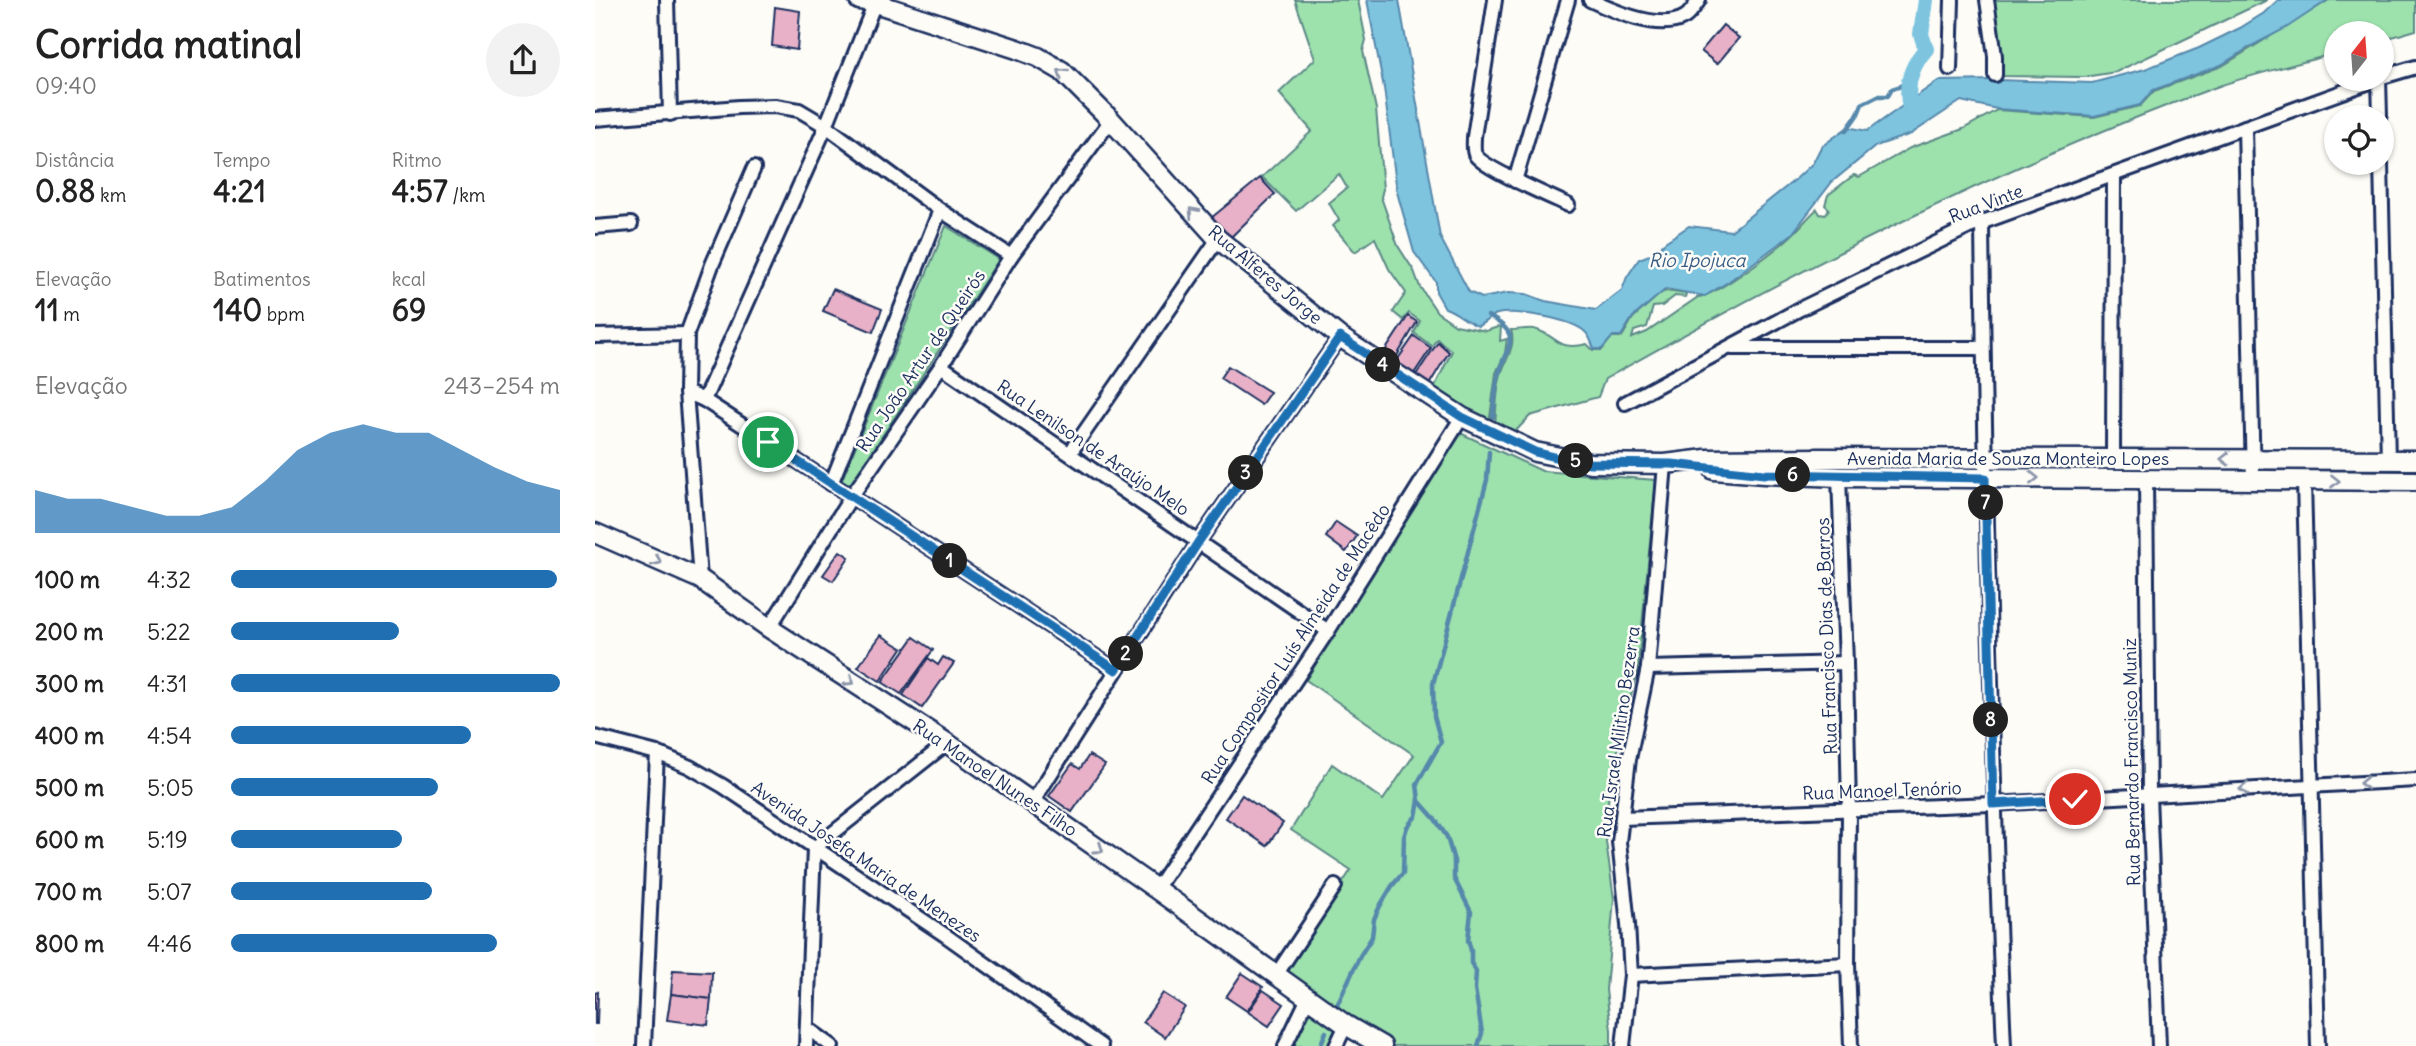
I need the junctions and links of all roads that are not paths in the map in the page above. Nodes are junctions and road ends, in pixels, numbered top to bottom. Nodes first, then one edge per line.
1 (667, 0) edge
2 (1495, 0) edge
3 (1569, 0) edge
4 (1590, 0) edge
5 (1699, 0) edge
6 (1952, 0) edge
7 (1987, 0) edge
8 (870, 1) edge
9 (1604, 3) edge
10 (2416, 67) edge
11 (1950, 69) dead end
12 (2394, 74) edge
13 (1995, 75) dead end
14 (2343, 91) edge
15 (670, 114) junction
16 (595, 119) edge
17 (1111, 120) junction
18 (826, 126) junction
19 (2245, 127) junction
20 (754, 168) dead end
21 (2114, 175) junction
22 (2381, 175) edge
23 (1515, 180) junction
24 (1568, 205) dead end
25 (940, 210) junction
26 (1982, 222) junction
27 (631, 224) dead end
28 (595, 227) edge
29 (1218, 239) junction
30 (1011, 256) junction
31 (687, 334) junction
32 (595, 336) edge
33 (1340, 337) junction
34 (1728, 348) junction
35 (1983, 348) junction
36 (941, 366) junction
37 (686, 392) junction
38 (704, 400) junction
39 (1625, 402) dead end
40 (1462, 417) junction
41 (1070, 453) junction
42 (1984, 459) junction
43 (2113, 459) junction
44 (2252, 459) junction
45 (2388, 460) junction
46 (2416, 460) edge
47 (1669, 464) junction
48 (1839, 477) junction
49 (1985, 478) junction
50 (2146, 478) junction
51 (2253, 479) junction
52 (2304, 481) junction
53 (2416, 481) edge
54 (831, 484) junction
55 (851, 497) junction
56 (595, 533) edge
57 (1199, 541) junction
58 (700, 579) junction
59 (769, 628) junction
60 (1328, 631) junction
61 (1846, 663) junction
62 (1648, 668) junction
63 (1116, 670) junction
64 (595, 737) edge
65 (947, 743) junction
66 (657, 753) junction
67 (2416, 780) edge
68 (2312, 785) junction
69 (2146, 795) junction
70 (1032, 803) junction
71 (1993, 804) junction
72 (1849, 810) junction
73 (1622, 818) junction
74 (814, 848) junction
75 (1335, 886) dead end
76 (1156, 889) junction
77 (1848, 964) junction
78 (1276, 975) junction
79 (1631, 975) junction
80 (1308, 998) junction
81 (1346, 1025) junction
82 (807, 1028) junction
83 (644, 1046) edge
84 (806, 1046) edge
85 (832, 1046) edge
86 (1101, 1046) edge
87 (1285, 1046) edge
88 (1336, 1046) edge
89 (1382, 1046) edge
90 (1623, 1046) edge
91 (1851, 1046) edge
92 (2004, 1046) edge
93 (2159, 1046) edge
94 (2318, 1046) edge

1 - 15 street
2 - 23 street
3 - 23 street
4 - 9 street
5 - 9 street
6 - 11 street
7 - 13 street
17 -> 8 street, Rua Alferes Jorge
8 - 18 street
10 - 12 street, Rua Vinte
14 - 19 street, Rua Vinte
15 - 16 street
15 - 18 street
29 -> 17 street, Rua Alferes Jorge
17 - 30 street, Rua João Artur de Queirós
18 - 25 street
18 - 38 street
19 - 21 street, Rua Vinte
19 - 44 street
20 - 31 street
21 - 26 street, Rua Vinte
21 - 43 street
22 - 45 street
23 - 24 street
25 - 30 street
25 - 54 street
26 - 34 street, Rua Vinte
26 - 35 street
27 - 28 street
29 - 33 street, Rua Alferes Jorge
29 - 41 street
30 - 36 street, Rua João Artur de Queirós
31 - 32 street
31 - 37 street
33 - 40 street, Rua Alferes Jorge
33 - 57 street
34 - 35 street
34 - 39 street, Rua Vinte
35 - 42 street
36 - 41 street, Rua Lenilson de Araújo Melo
36 - 55 street, Rua João Artur de Queirós
37 - 38 street
37 - 58 street
38 - 54 street
40 - 47 street, Rua Alferes Jorge
40 - 60 street, Rua Compositor Luís Almeida de Macêdo
41 - 57 street, Rua Lenilson de Araújo Melo
42 - 43 street, Avenida Maria de Souza Monteiro Lopes
42 - 47 street, Avenida Maria de Souza Monteiro Lopes
42 - 49 street
44 -> 43 street, Avenida Maria de Souza Monteiro Lopes
44 - 45 street, Avenida Maria de Souza Monteiro Lopes
44 - 51 street
45 - 46 street, Avenida Maria de Souza Monteiro Lopes
47 - 48 street, Avenida Maria de Souza Monteiro Lopes
47 - 62 street, Rua Israel Militino Bezerra
48 - 49 street, Avenida Maria de Souza Monteiro Lopes
48 - 61 street, Rua Francisco Dias de Barros
49 -> 50 street, Avenida Maria de Souza Monteiro Lopes
49 - 71 street
50 - 51 street, Avenida Maria de Souza Monteiro Lopes
50 - 69 street, Rua Bernardo Francisco Muniz
51 - 52 street, Avenida Maria de Souza Monteiro Lopes
52 -> 53 street, Avenida Maria de Souza Monteiro Lopes
52 - 68 street
54 - 55 street
55 - 59 street, Rua João Artur de Queirós
55 - 63 street
56 -> 58 street, Rua Manoel Nunes Filho
57 - 60 street, Rua Lenilson de Araújo Melo
57 - 63 street
58 - 59 street, Rua Manoel Nunes Filho
59 -> 65 street, Rua Manoel Nunes Filho
60 - 76 street, Rua Compositor Luís Almeida de Macêdo
61 - 62 street
61 - 72 street, Rua Francisco Dias de Barros
62 - 73 street, Rua Israel Militino Bezerra
63 - 70 street
64 - 66 street, Avenida Josefa Maria de Menezes
65 - 70 street, Rua Manoel Nunes Filho
65 - 74 street
66 - 74 street, Avenida Josefa Maria de Menezes
66 - 83 street
67 -> 68 street, Rua Manoel Tenório
68 -> 69 street, Rua Manoel Tenório
68 - 94 street
69 - 71 street, Rua Manoel Tenório
69 - 93 street, Rua Bernardo Francisco Muniz
70 -> 76 street, Rua Manoel Nunes Filho
71 - 72 street, Rua Manoel Tenório
71 - 92 street
72 - 73 street, Rua Manoel Tenório
72 - 77 street, Rua Francisco Dias de Barros
73 - 79 street, Rua Israel Militino Bezerra
74 - 82 street
74 - 86 street, Avenida Josefa Maria de Menezes
75 - 78 street
76 - 78 street, Rua Manoel Nunes Filho
77 - 79 street
77 - 91 street, Rua Francisco Dias de Barros
78 - 80 street, Rua Manoel Nunes Filho
79 - 90 street, Rua Israel Militino Bezerra
80 - 81 street, Rua Manoel Nunes Filho
80 - 87 street
81 - 88 street
81 - 89 street, Rua Manoel Nunes Filho
82 - 84 street
82 - 85 street

